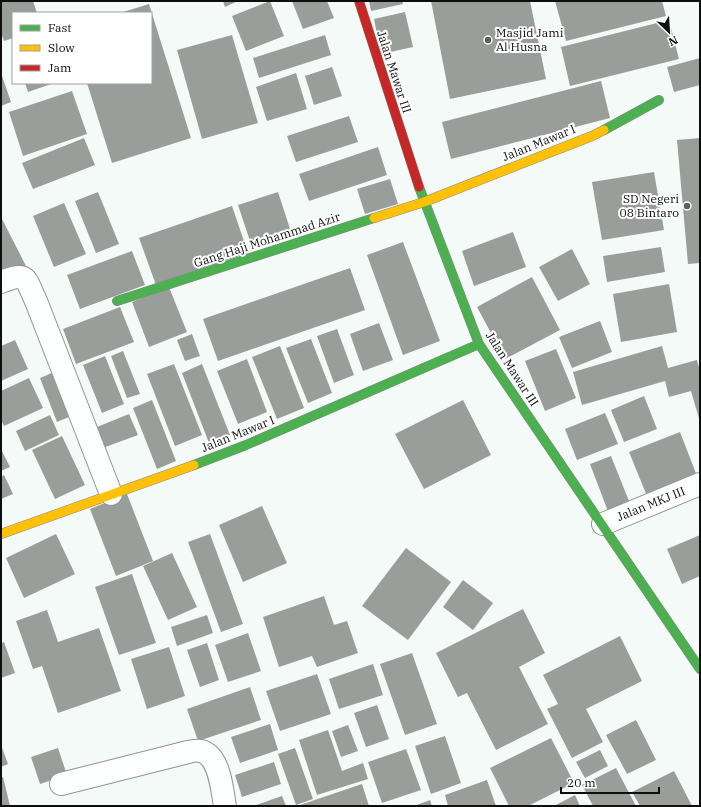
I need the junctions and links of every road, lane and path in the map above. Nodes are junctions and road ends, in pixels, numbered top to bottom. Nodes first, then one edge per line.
1 (359, 1) edge
2 (659, 100) dead end
3 (424, 202) junction
4 (1, 282) edge
5 (117, 301) dead end
6 (479, 344) junction
7 (700, 484) edge
8 (111, 494) junction
9 (603, 524) junction
10 (1, 534) edge
11 (700, 669) edge
12 (61, 784) dead end
13 (225, 806) edge

1 - 3 street, Jalan Mawar III
2 - 3 street, Jalan Mawar I
3 - 5 street, Gang Haji Mohammad Azir
3 - 6 street, Jalan Mawar III
4 - 8 street
6 - 8 street, Jalan Mawar I
6 - 9 street, Jalan Mawar III
7 - 9 street, Jalan MKJ III
8 - 10 street, Jalan Mawar I
9 - 11 street, Jalan Mawar III
12 - 13 street

